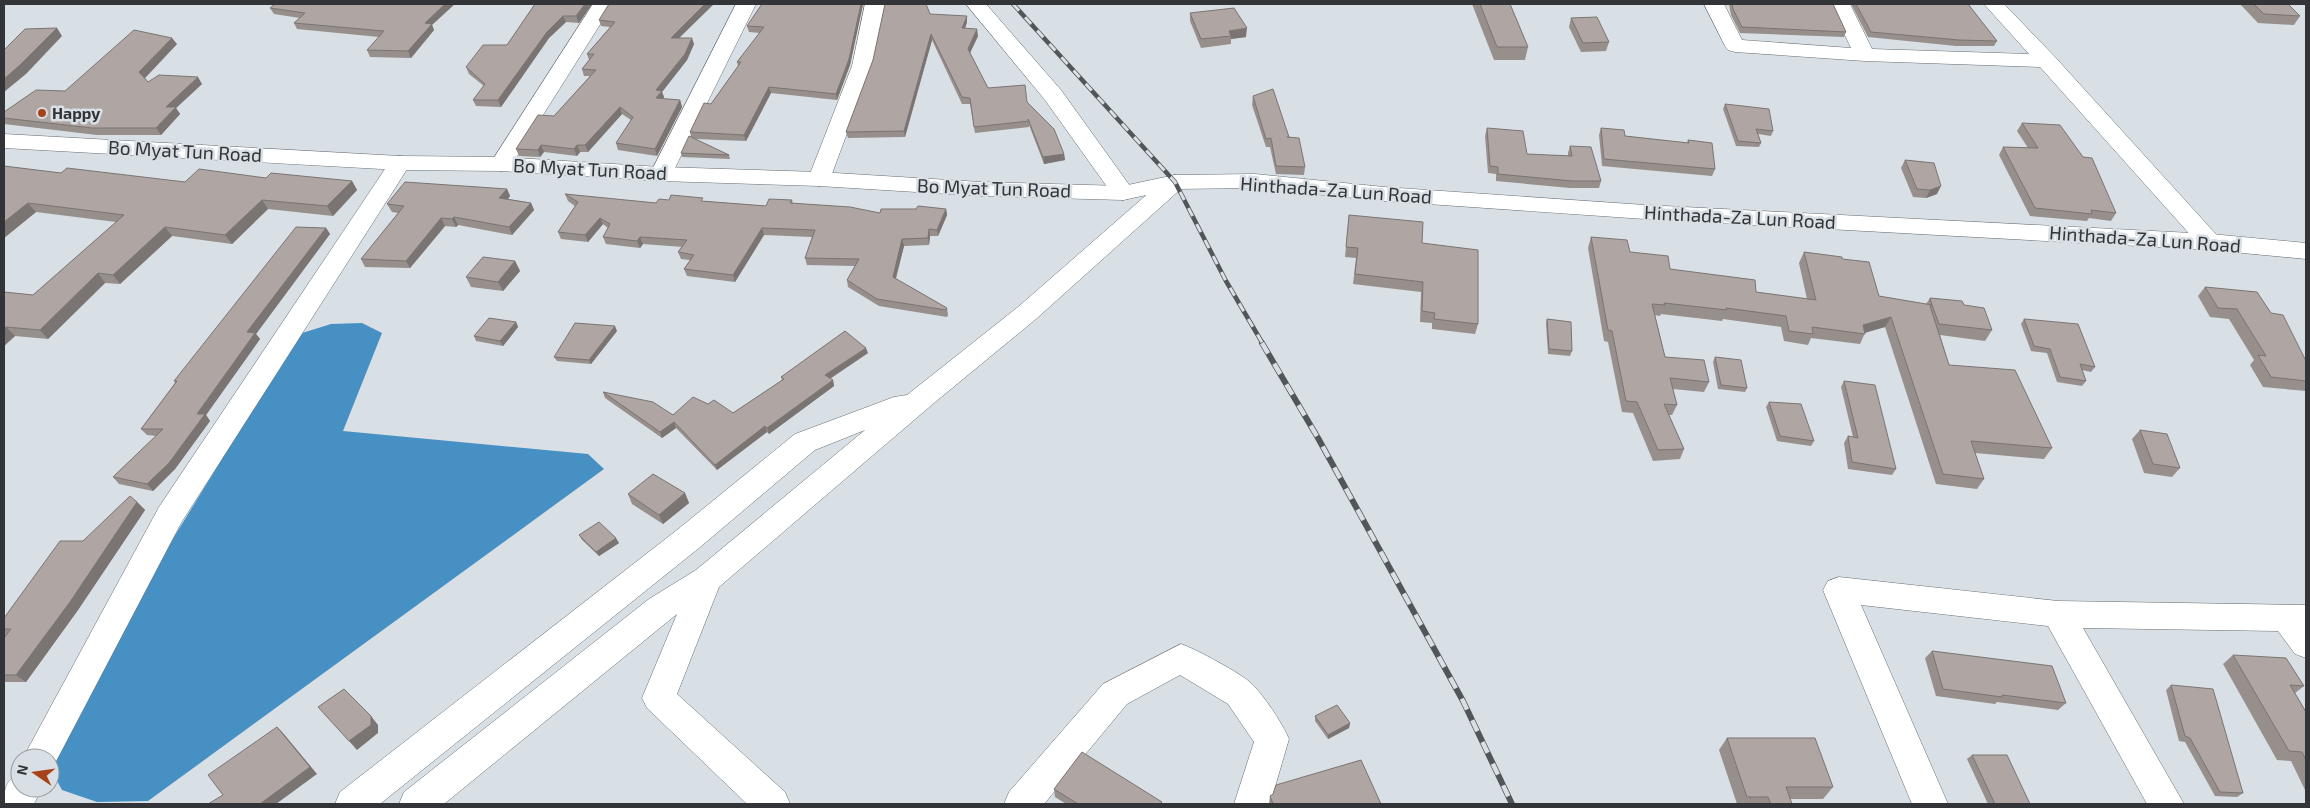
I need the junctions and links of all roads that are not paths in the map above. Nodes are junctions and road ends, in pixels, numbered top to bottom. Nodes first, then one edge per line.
1 (603, 4) edge
2 (746, 4) edge
3 (875, 4) edge
4 (976, 4) edge
5 (1714, 4) edge
6 (1840, 4) edge
7 (1994, 4) edge
8 (1865, 55) junction
9 (2048, 61) junction
10 (4, 142) edge
11 (400, 163) junction
12 (501, 164) junction
13 (661, 174) junction
14 (819, 179) junction
15 (1175, 182) junction
16 (1123, 193) junction
17 (2211, 242) junction
18 (2306, 251) edge
19 (924, 396) junction
20 (707, 579) junction
21 (2058, 614) junction
22 (2300, 627) edge
23 (45, 748) edge
24 (353, 804) edge
25 (417, 804) edge
26 (772, 804) edge
27 (1022, 804) edge
28 (1252, 804) edge
29 (1930, 804) edge
30 (2166, 804) edge

1 - 12 street
2 - 13 street
3 - 14 street
4 - 16 street
5 - 8 street
6 - 8 street
7 - 9 street
8 - 9 street
9 - 17 street
10 - 11 street, Bo Myat Tun Road
11 - 12 street, Bo Myat Tun Road
11 - 23 street
12 - 13 street, Bo Myat Tun Road
13 - 14 street, Bo Myat Tun Road
14 - 16 street, Bo Myat Tun Road
15 - 16 street, Bo Myat Tun Road
15 - 17 street, Hinthada-Za Lun Road
15 - 19 street
17 - 18 street, Hinthada-Za Lun Road
19 - 20 street
19 - 24 street
20 - 25 street
20 - 26 street
21 - 22 street
21 - 29 street
21 - 30 street
27 - 28 street

